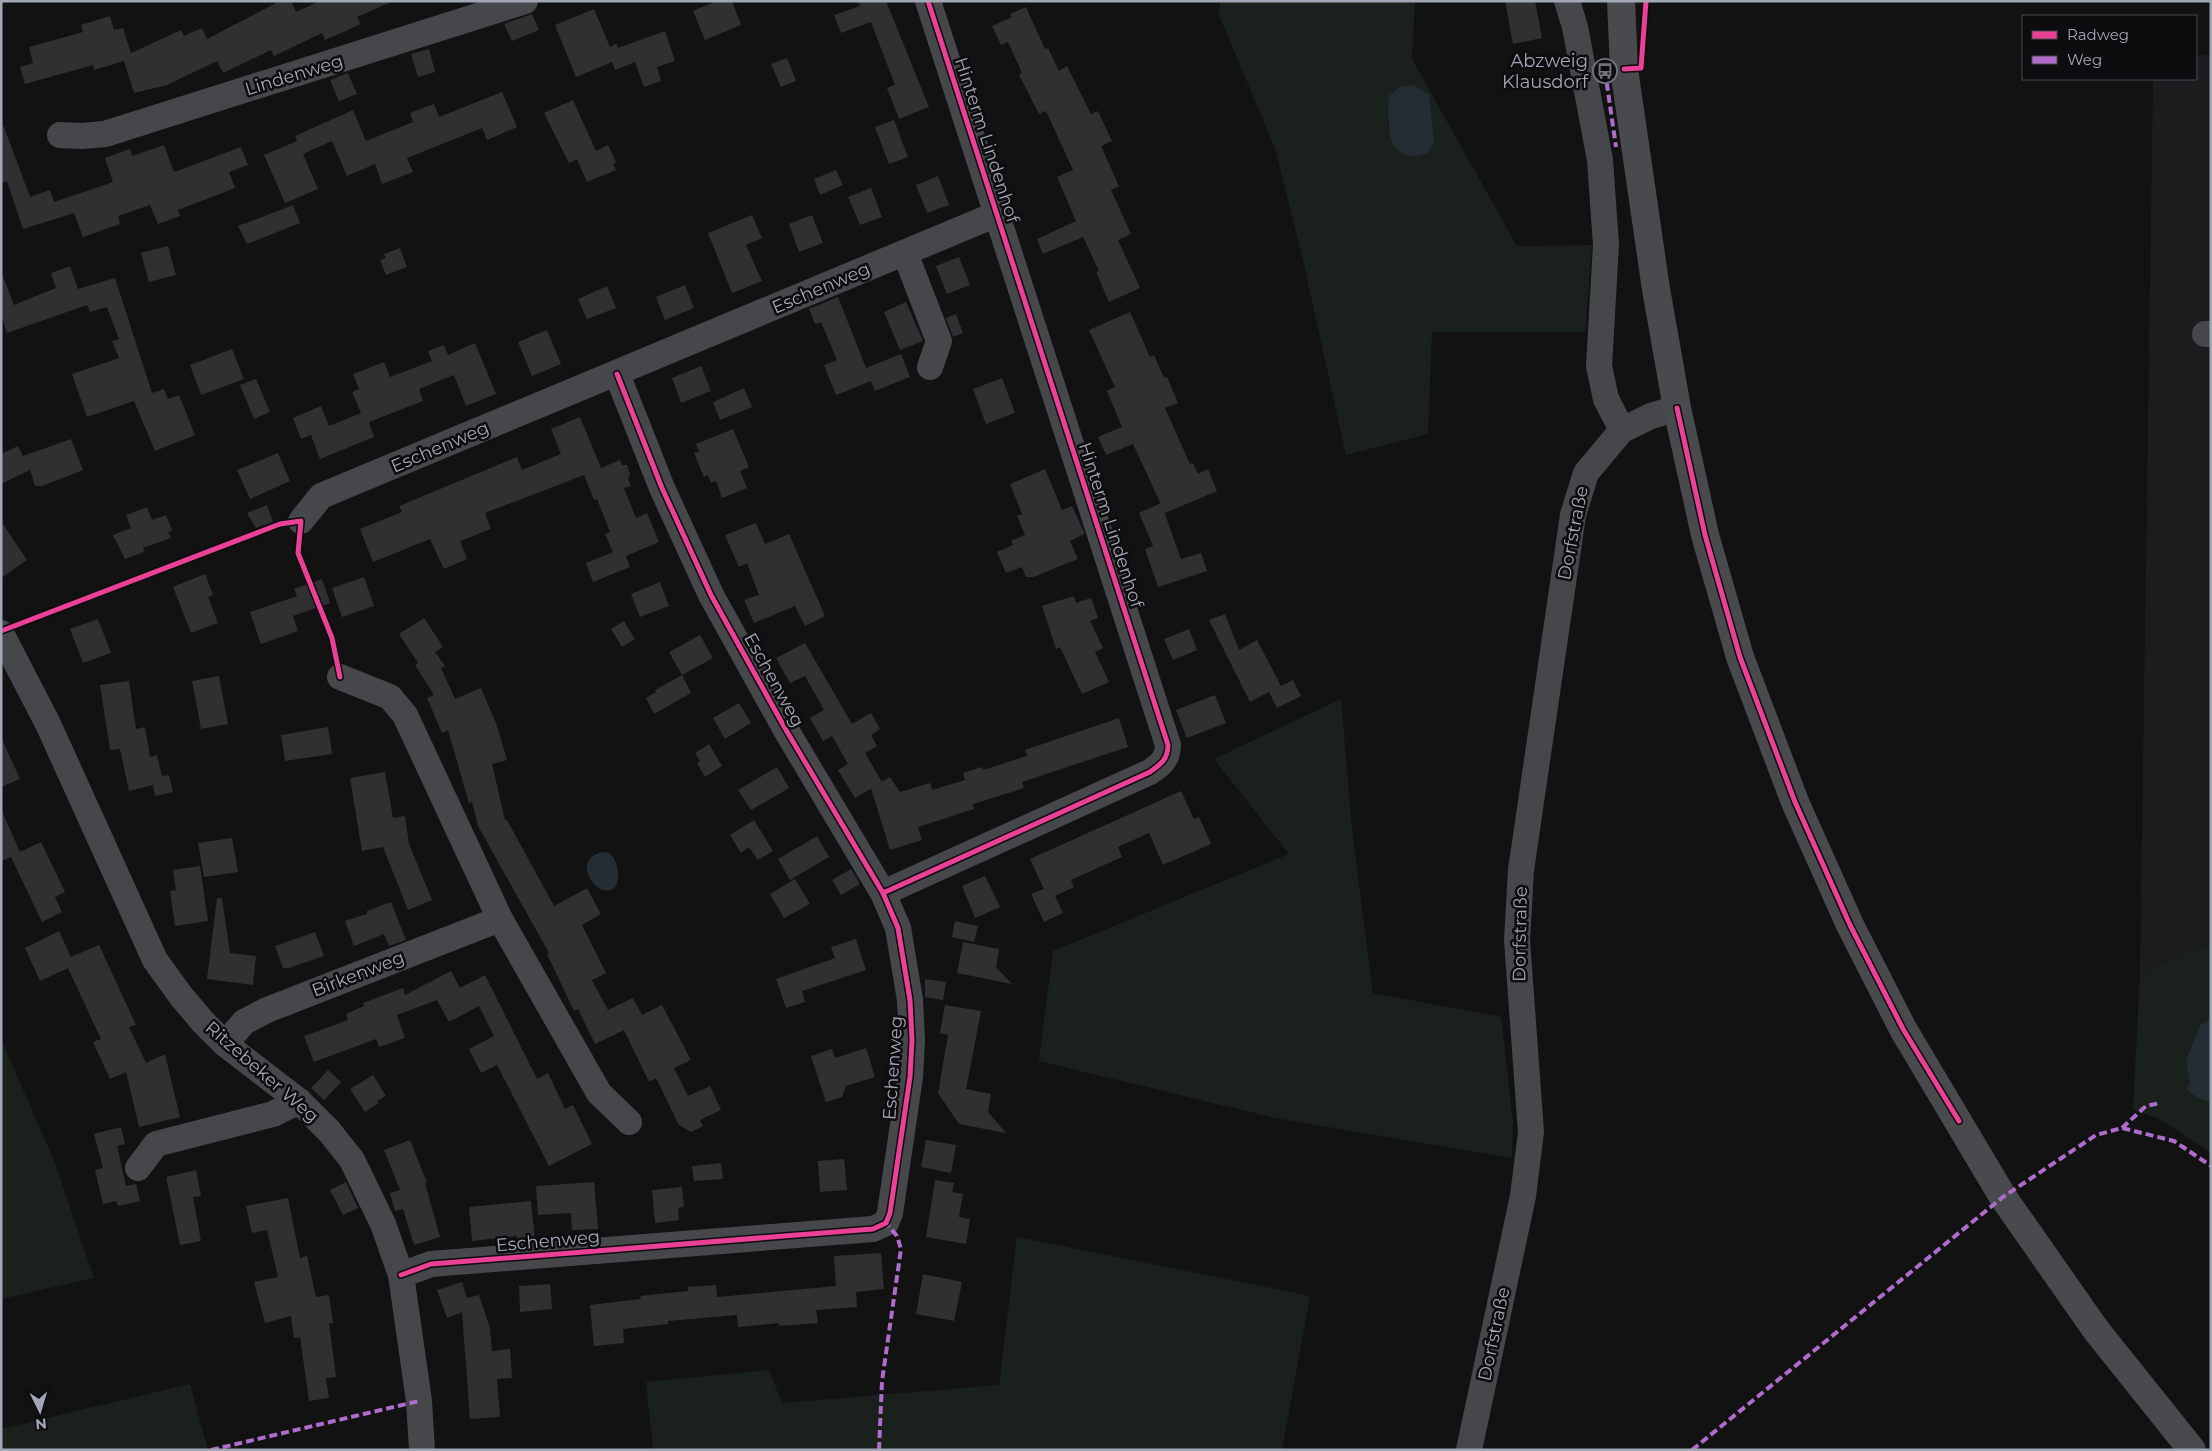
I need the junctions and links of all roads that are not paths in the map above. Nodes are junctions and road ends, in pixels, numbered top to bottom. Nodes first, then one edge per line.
1 (525, 1) edge
2 (928, 1) edge
3 (1567, 1) edge
4 (1621, 1) edge
5 (60, 135) dead end
6 (997, 214) junction
7 (905, 253) junction
8 (930, 367) dead end
9 (617, 374) junction
10 (1677, 408) junction
11 (1622, 430) junction
12 (301, 521) dead end
13 (1, 633) edge
14 (340, 677) dead end
15 (883, 893) junction
16 (500, 919) junction
17 (225, 1044) junction
18 (299, 1101) junction
19 (629, 1122) dead end
20 (138, 1168) dead end
21 (401, 1275) junction
22 (422, 1450) edge
23 (1469, 1450) edge
24 (2192, 1450) edge

1 - 5 street, Lindenweg
2 - 6 street, Hinterm Lindenhof
3 - 11 street
4 - 10 main road
6 - 7 street, Eschenweg
6 - 15 street, Hinterm Lindenhof
7 - 8 street
7 - 9 street, Eschenweg
9 - 12 street, Eschenweg
9 - 15 street, Eschenweg
10 - 11 street, Dorfstraße
10 - 24 main road
11 - 23 street, Dorfstraße
13 - 17 street, Ritzebeker Weg
14 - 16 street
15 - 21 street, Eschenweg
16 - 17 street, Birkenweg
16 - 19 street
17 - 18 street, Ritzebeker Weg
18 - 20 street
18 - 21 street, Ritzebeker Weg
21 - 22 street, Ritzebeker Weg

